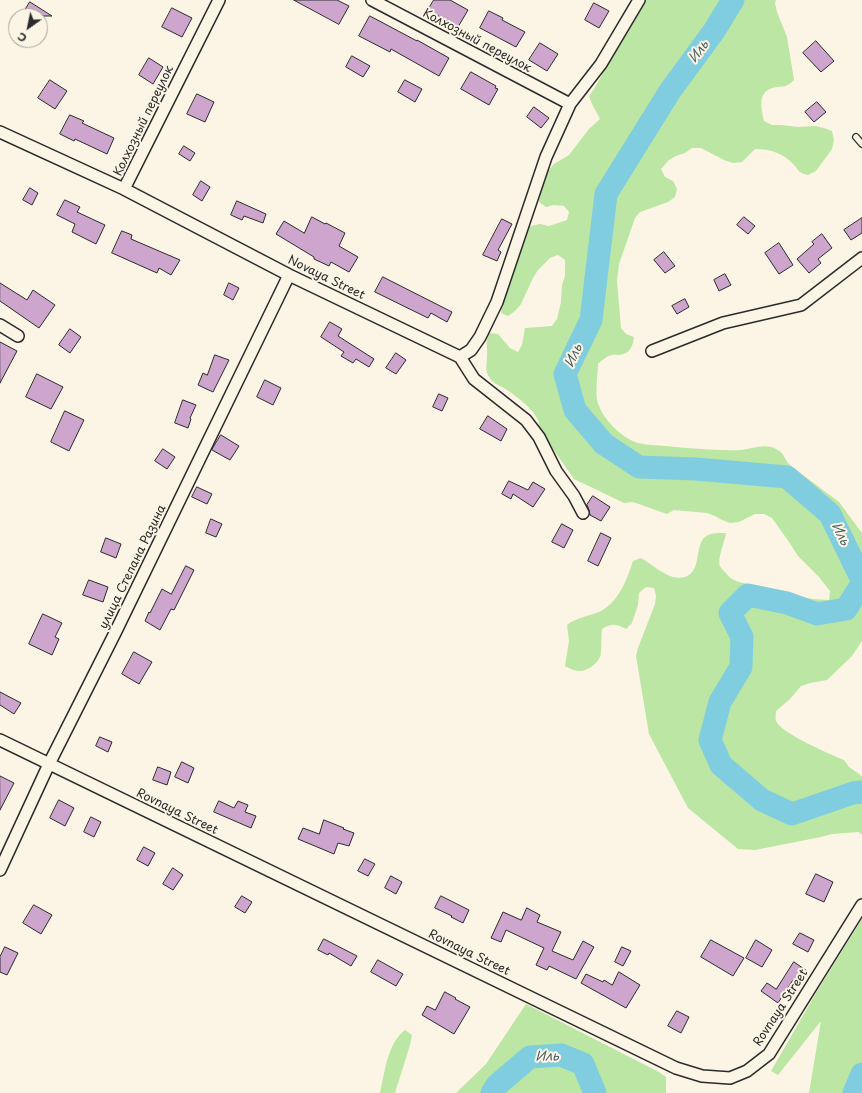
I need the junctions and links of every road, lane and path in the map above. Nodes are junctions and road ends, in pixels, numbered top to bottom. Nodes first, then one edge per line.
1 (220, 0) edge
2 (372, 0) edge
3 (639, 0) edge
4 (570, 104) junction
5 (0, 132) edge
6 (856, 137) dead end
7 (862, 144) edge
8 (124, 190) junction
9 (862, 258) edge
10 (289, 275) junction
11 (0, 325) edge
12 (18, 336) dead end
13 (652, 351) dead end
14 (460, 358) junction
15 (583, 513) dead end
16 (0, 740) edge
17 (49, 764) junction
18 (0, 870) edge
19 (862, 905) edge

1 - 8 street, Колхозный переулок
2 - 4 street, Колхозный переулок
3 - 4 street
4 - 14 street
5 - 8 street, Novaya Street
6 - 7 lane
8 - 10 street, Novaya Street
9 - 13 street
10 - 14 street, Novaya Street
10 - 17 street, улица Степана Разина
11 - 12 street
14 - 15 street
16 - 17 street, Rovnaya Street
17 - 18 street, улица Степана Разина
17 - 19 street, Rovnaya Street

